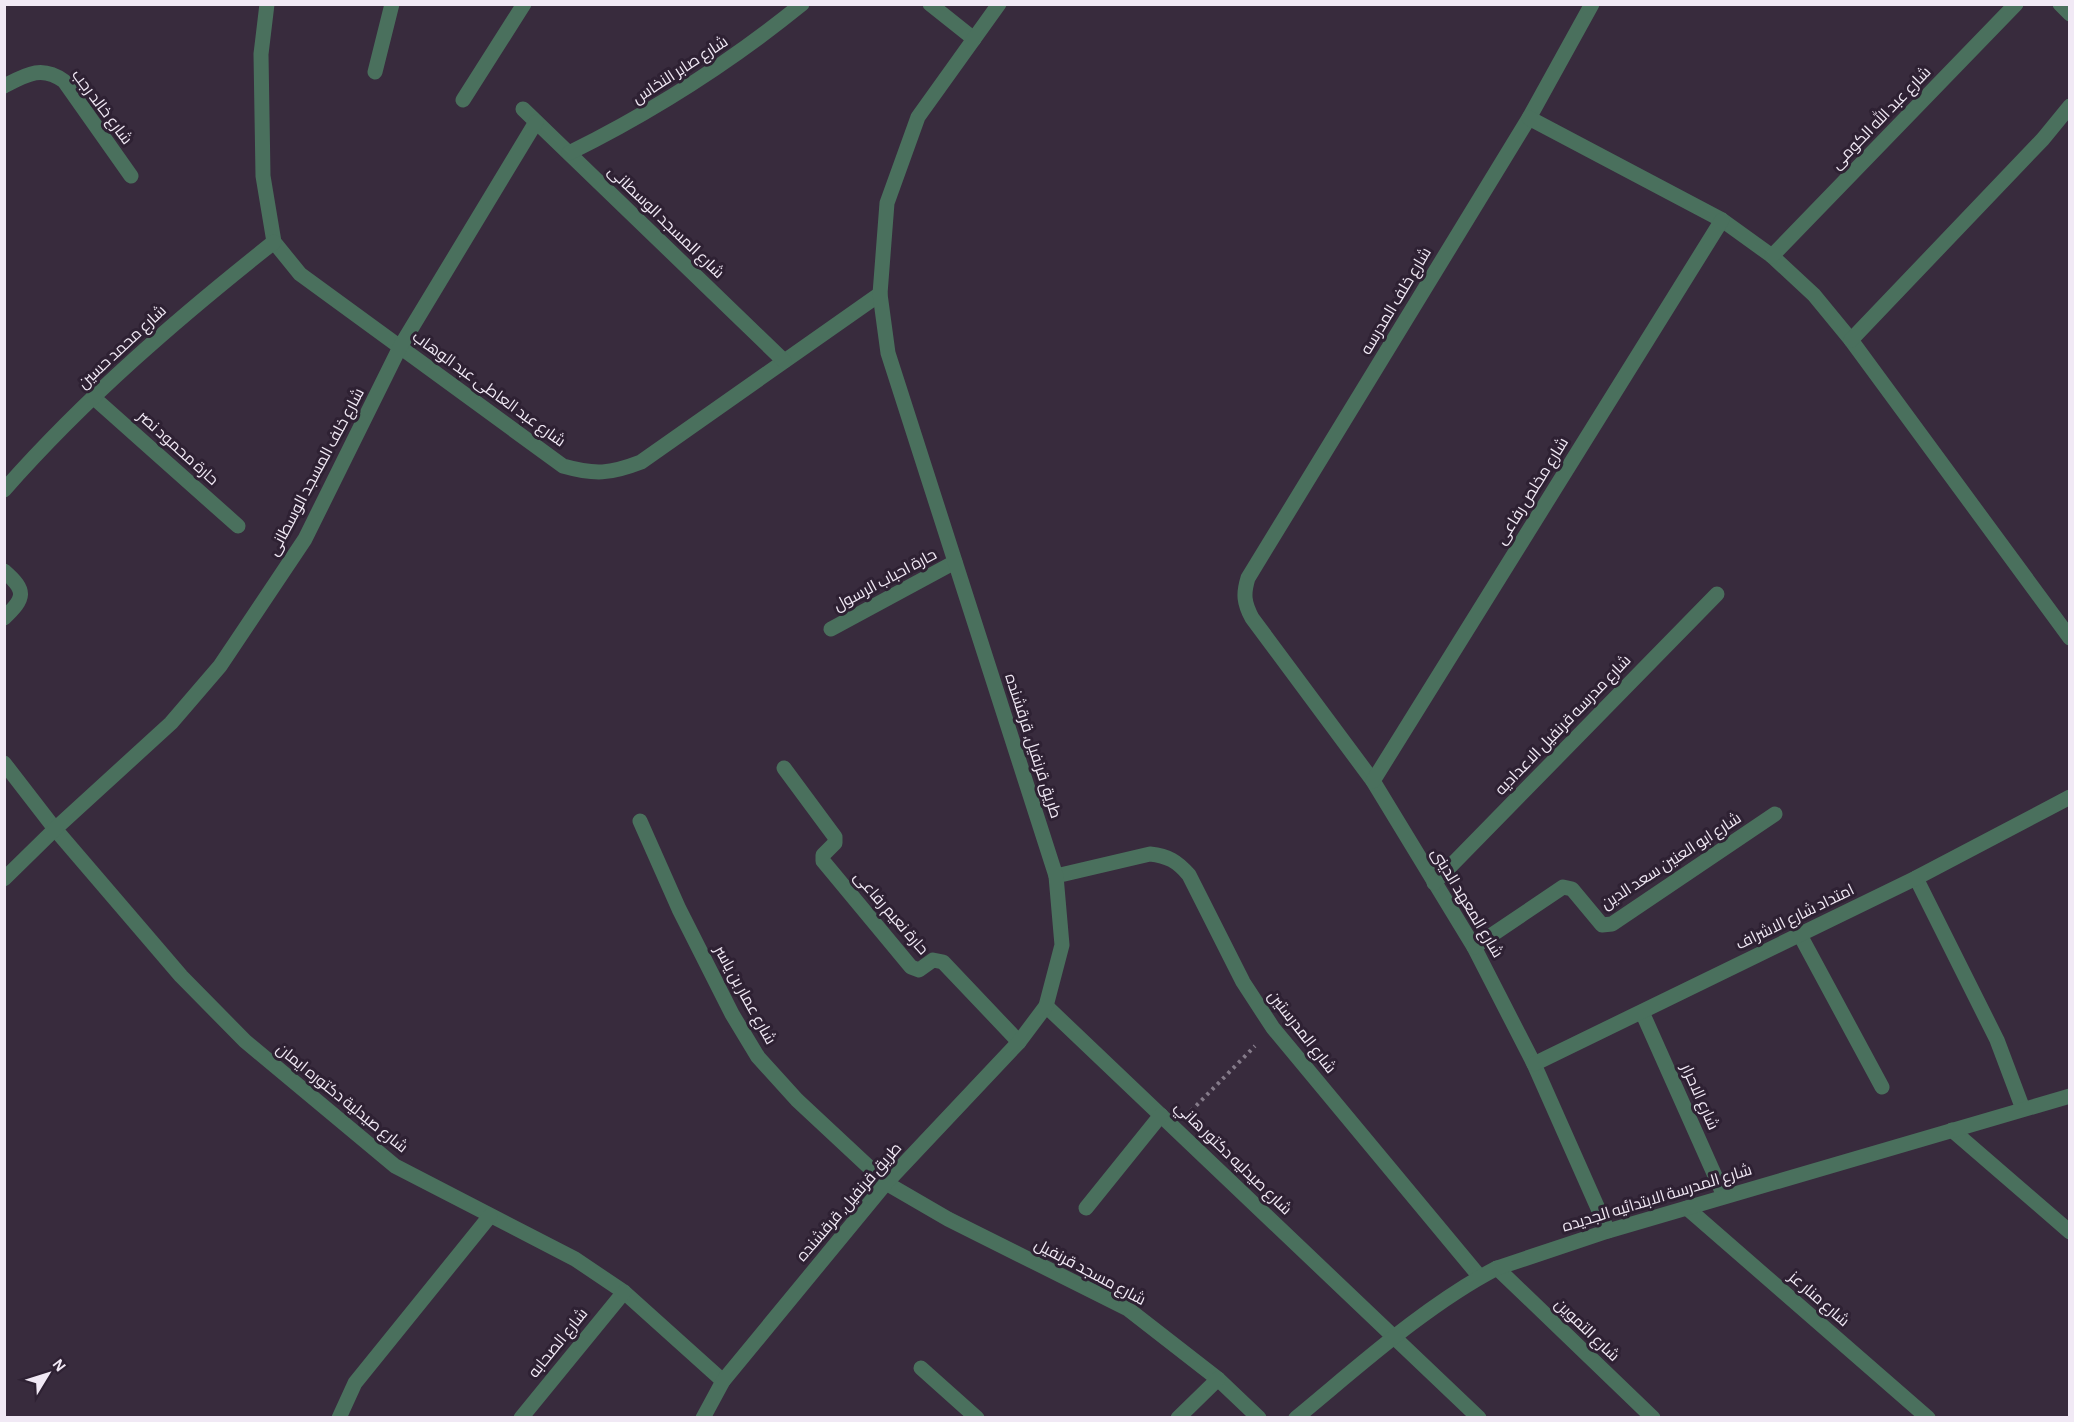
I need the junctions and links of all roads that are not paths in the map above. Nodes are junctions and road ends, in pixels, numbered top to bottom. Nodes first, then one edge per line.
1 (267, 4) edge
2 (392, 4) edge
3 (524, 4) edge
4 (802, 4) edge
5 (930, 4) edge
6 (999, 4) edge
7 (1592, 4) edge
8 (2016, 4) edge
9 (2060, 4) edge
10 (2070, 14) edge
11 (974, 39) junction
12 (375, 72) dead end
13 (4, 86) edge
14 (462, 100) dead end
15 (2070, 106) edge
16 (523, 109) dead end
17 (1529, 118) junction
18 (536, 122) junction
19 (569, 153) junction
20 (131, 176) dead end
21 (1722, 220) junction
22 (274, 242) junction
23 (1772, 256) junction
24 (880, 294) junction
25 (1851, 340) junction
26 (400, 347) junction
27 (784, 361) junction
28 (93, 397) junction
29 (4, 490) edge
30 (238, 526) dead end
31 (955, 562) junction
32 (4, 571) edge
33 (1717, 594) dead end
34 (4, 618) edge
35 (1252, 618) joint
36 (831, 629) dead end
37 (2070, 638) edge
38 (4, 763) edge
39 (784, 768) dead end
40 (1373, 781) junction
41 (2070, 797) edge
42 (1775, 814) dead end
43 (640, 820) dead end
44 (55, 829) junction
45 (1056, 876) junction
46 (1916, 878) junction
47 (4, 879) edge
48 (1434, 883) junction
49 (1800, 935) junction
50 (1474, 947) junction
51 (1046, 1006) junction
52 (1642, 1012) junction
53 (1019, 1042) junction
54 (1534, 1064) junction
55 (1882, 1087) dead end
56 (2070, 1096) edge
57 (2023, 1109) junction
58 (1161, 1115) junction
59 (1952, 1130) junction
60 (886, 1183) junction
61 (1724, 1196) junction
62 (1086, 1208) dead end
63 (1687, 1208) junction
64 (490, 1216) junction
65 (1608, 1230) junction
66 (2070, 1232) edge
67 (1497, 1268) junction
68 (1480, 1277) junction
69 (624, 1292) junction
70 (1395, 1337) junction
71 (921, 1368) dead end
72 (1218, 1379) junction
73 (723, 1381) junction
74 (702, 1416) edge
75 (339, 1418) edge
76 (520, 1418) edge
77 (977, 1418) edge
78 (1178, 1418) edge
79 (1259, 1418) edge
80 (1296, 1418) edge
81 (1479, 1418) edge
82 (1653, 1418) edge
83 (1928, 1418) edge

1 - 22 street
2 - 12 street
3 - 14 street
4 - 19 street, شارع صابر النخاس
5 - 11 street
6 - 11 street, طريق قرنفيل, قرقشنده
7 - 17 street, شارع خلف المدرسه
8 - 23 street, شارع عبد الله الكومى
9 - 10 street
11 - 24 street, طريق قرنفيل, قرقشنده
13 - 20 street, شارع خالد رجب
15 - 25 street
16 - 18 street, شارع المسجد الوسطانى
17 - 21 street
17 - 35 street, شارع خلف المدرسه
18 - 19 street, شارع المسجد الوسطانى
18 - 26 street, شارع خلف المسجد الوسطانى
19 - 27 street, شارع المسجد الوسطانى
21 - 23 street
21 - 40 street, شارع مخلص رفاعى
22 - 26 street, شارع عبد العاطى عبد الوهاب
22 - 28 street, شارع محمد حسين
23 - 25 street
24 - 27 street, شارع عبد العاطى عبد الوهاب
24 - 31 street, طريق قرنفيل, قرقشنده
25 - 37 street
26 - 27 street, شارع عبد العاطى عبد الوهاب
26 - 44 street, شارع خلف المسجد الوسطانى
28 - 29 street, شارع محمد حسين
28 - 30 street, حارة محمود نصر
31 - 36 street, حارة احباب الرسول
31 - 45 street, طريق قرنفيل, قرقشنده
32 - 34 street
33 - 48 street, شارع مدرسه قرنفيل الاعداديه
35 - 40 street, شارع المعهد الدينى
38 - 44 street, شارع صيدلية دكتوره ايمان
39 - 53 street, حارة نعيم رفاعى
40 - 48 street, شارع المعهد الدينى
41 - 46 street, امتداد شارع الاشراف
42 - 50 street, شارع ابو العنين سعد الدين
43 - 60 street, شارع عمار بن ياسر
44 - 47 street, شارع خلف المسجد الوسطانى
44 - 64 street, شارع صيدلية دكتوره ايمان
45 - 51 street, طريق قرنفيل, قرقشنده
45 - 68 street, شارع المدرستين
46 - 49 street, امتداد شارع الاشراف
46 - 57 street
48 - 50 street, شارع المعهد الدينى
49 - 52 street, امتداد شارع الاشراف
49 - 55 street
50 - 54 street, شارع المعهد الدينى
51 - 53 street, طريق قرنفيل, قرقشنده
51 - 58 street, شارع صيدليه دكتور هاني
52 - 54 street, امتداد شارع الاشراف
52 - 61 street, شارع الاحرار
53 - 60 street, طريق قرنفيل, قرقشنده
54 - 65 street, شارع المعهد الدينى
56 - 57 street, شارع المدرسة الابتدائيه الجديده
57 - 59 street, شارع المدرسة الابتدائيه الجديده
58 - 62 street
58 - 70 street, شارع صيدليه دكتور هاني
59 - 61 street, شارع المدرسة الابتدائيه الجديده
59 - 66 street
60 - 72 street, شارع مسجد قرنفيل
60 - 73 street, طريق قرنفيل, قرقشنده
61 - 63 street, شارع المدرسة الابتدائيه الجديده
63 - 65 street, شارع المدرسة الابتدائيه الجديده
63 - 83 street, شارع منار عز
64 - 69 street, شارع صيدلية دكتوره ايمان
64 - 75 street
65 - 67 street, شارع المدرسة الابتدائيه الجديده
67 - 68 street, شارع المدرسة الابتدائيه الجديده
67 - 82 street, شارع التموين
68 - 70 street, شارع المدرسة الابتدائيه الجديده
69 - 73 street, شارع صيدلية دكتوره ايمان
69 - 76 street, شارع الصحابه
70 - 80 street, شارع المدرسة الابتدائيه الجديده
70 - 81 street, شارع صيدليه دكتور هاني
71 - 77 street
72 - 78 street
72 - 79 street, شارع مسجد قرنفيل
73 - 74 street, طريق قرنفيل, قرقشنده

